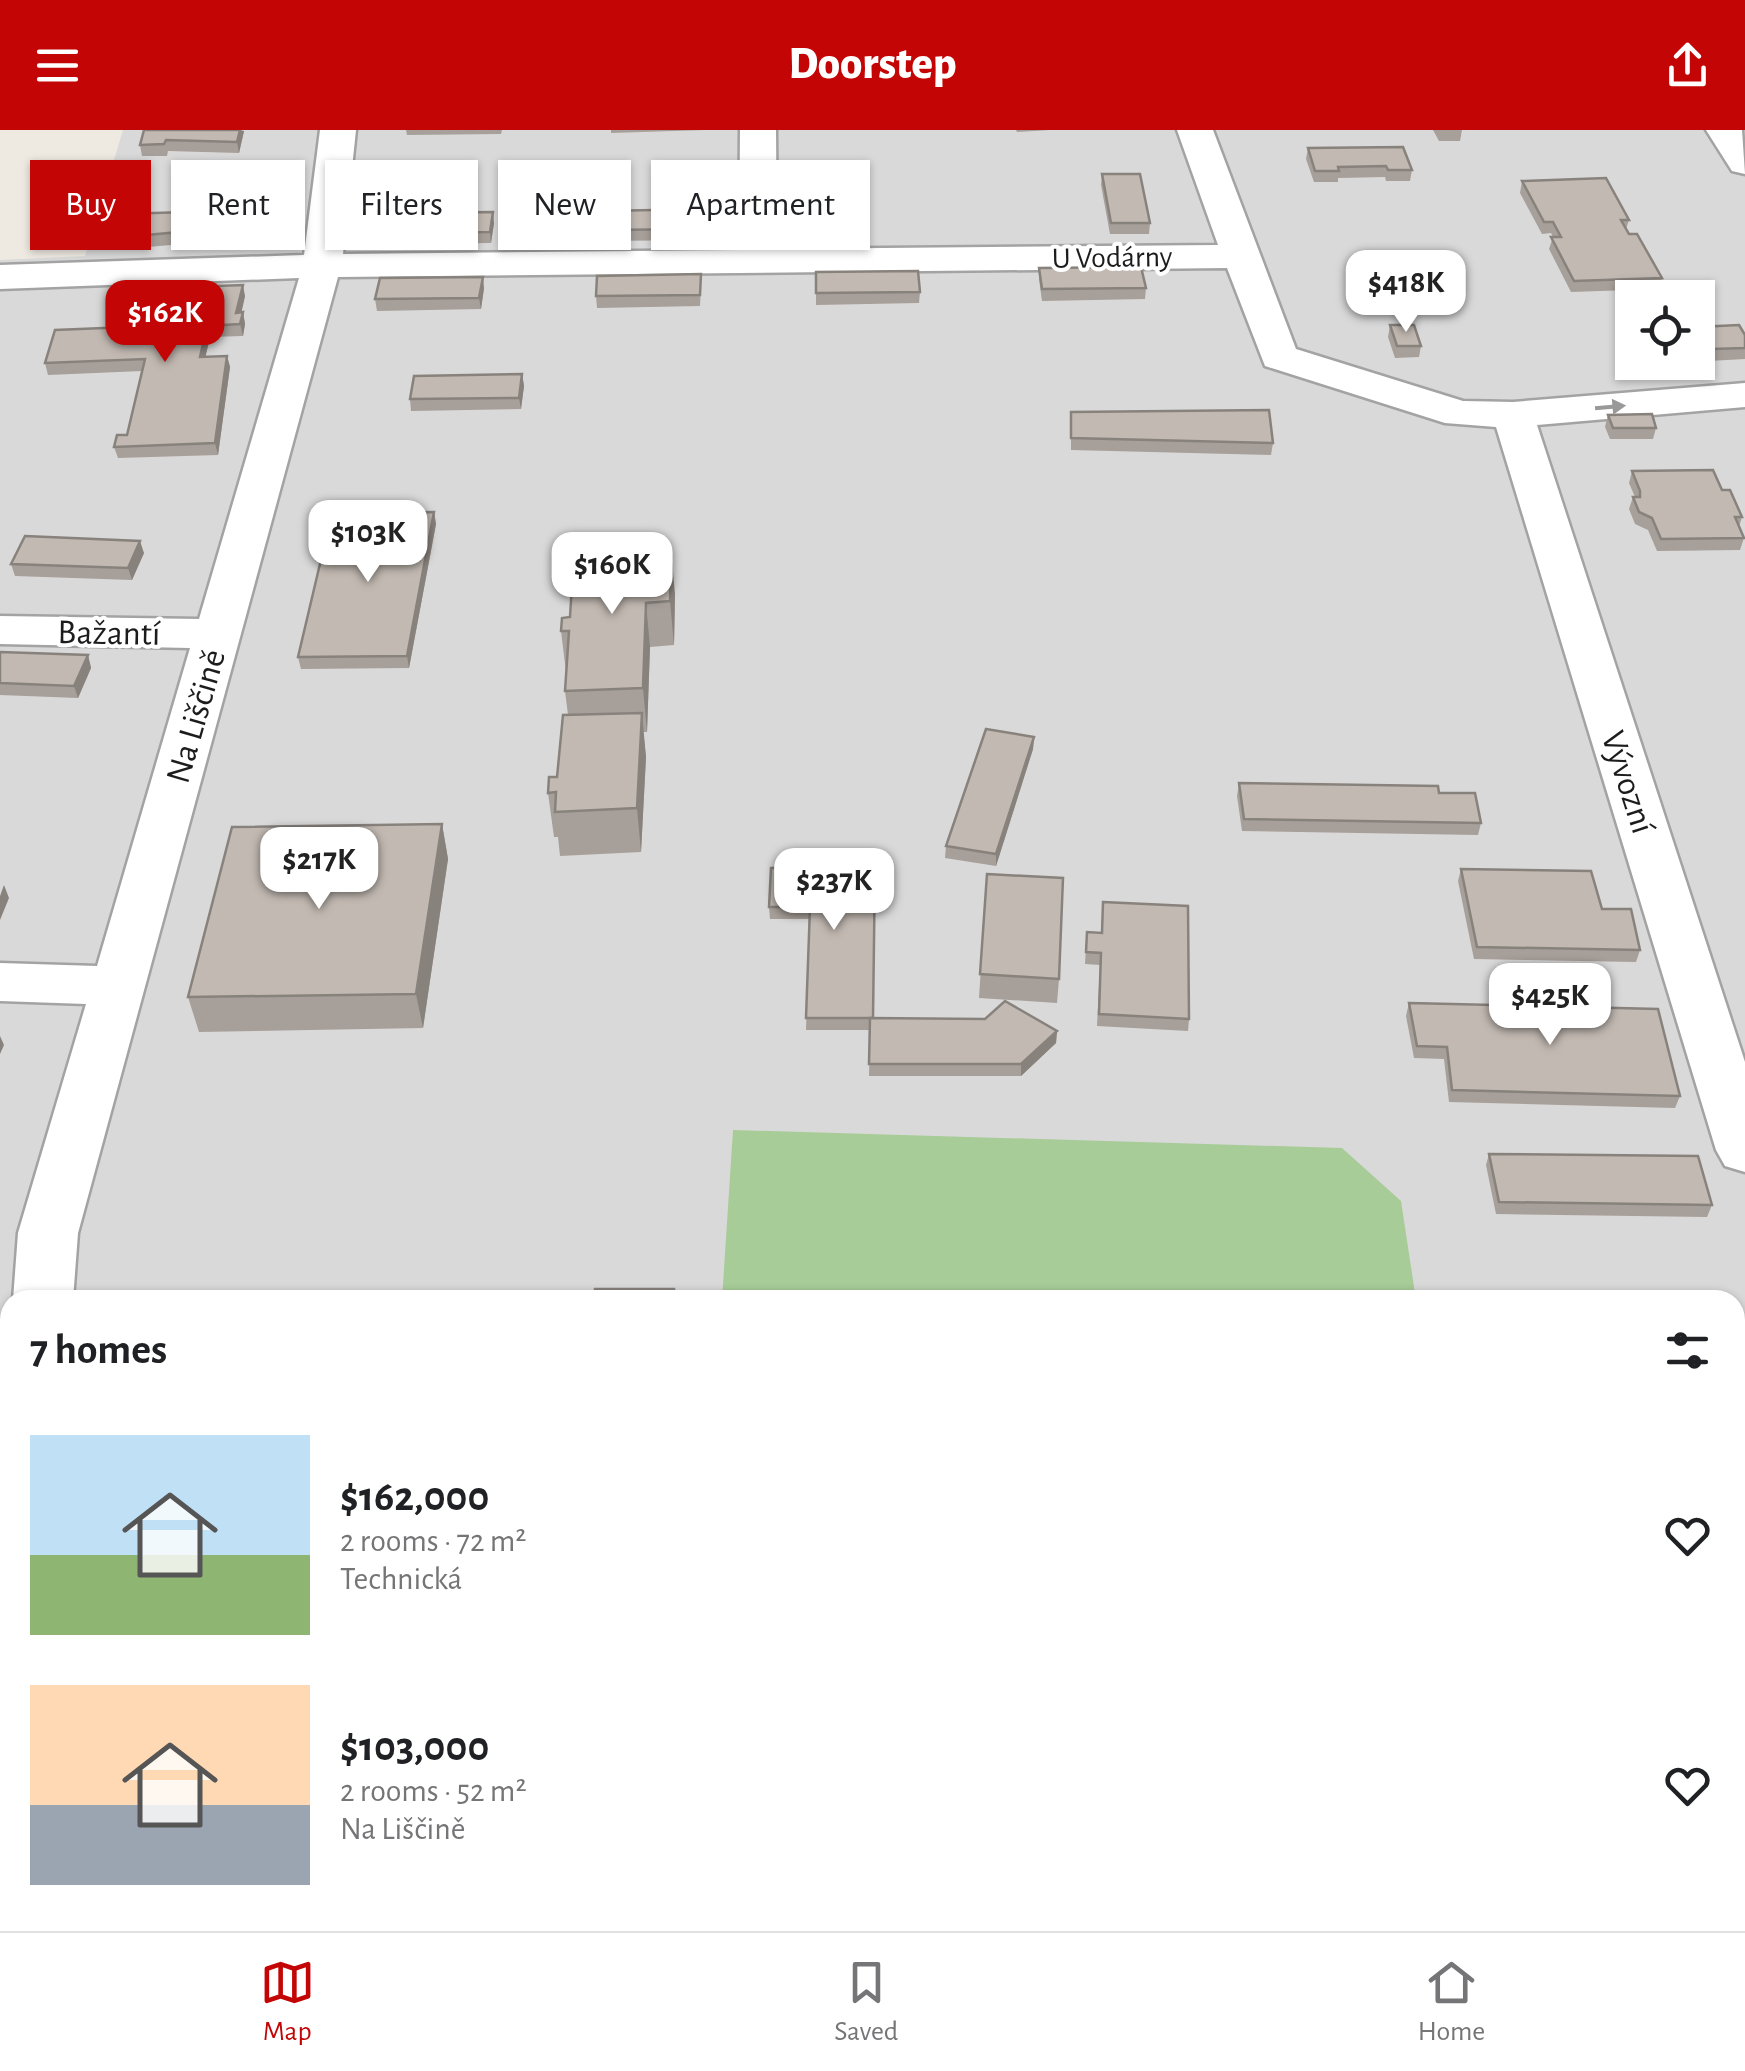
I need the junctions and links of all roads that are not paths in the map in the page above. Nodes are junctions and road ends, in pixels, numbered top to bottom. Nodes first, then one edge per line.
1 (338, 130) edge
2 (758, 130) edge
3 (1195, 130) edge
4 (1724, 130) edge
5 (1745, 163) edge
6 (1241, 256) junction
7 (758, 261) junction
8 (322, 266) junction
9 (0, 277) edge
10 (1745, 395) edge
11 (1513, 415) junction
12 (0, 630) edge
13 (218, 634) junction
14 (0, 982) edge
15 (118, 986) junction
16 (1745, 1150) edge
17 (44, 1290) edge

1 - 8 street, Na Liščině
2 - 7 street
3 - 6 street
4 - 5 street
6 - 7 street, U Vodárny
6 - 11 street
7 - 8 street, U Vodárny
8 - 9 street, U Vodárny
8 - 13 street, Na Liščině
11 -> 10 street
11 - 16 street, Vývozní
12 - 13 street, Bažantí
13 - 15 street, Na Liščině
14 - 15 street
15 - 17 street, Na Liščině

